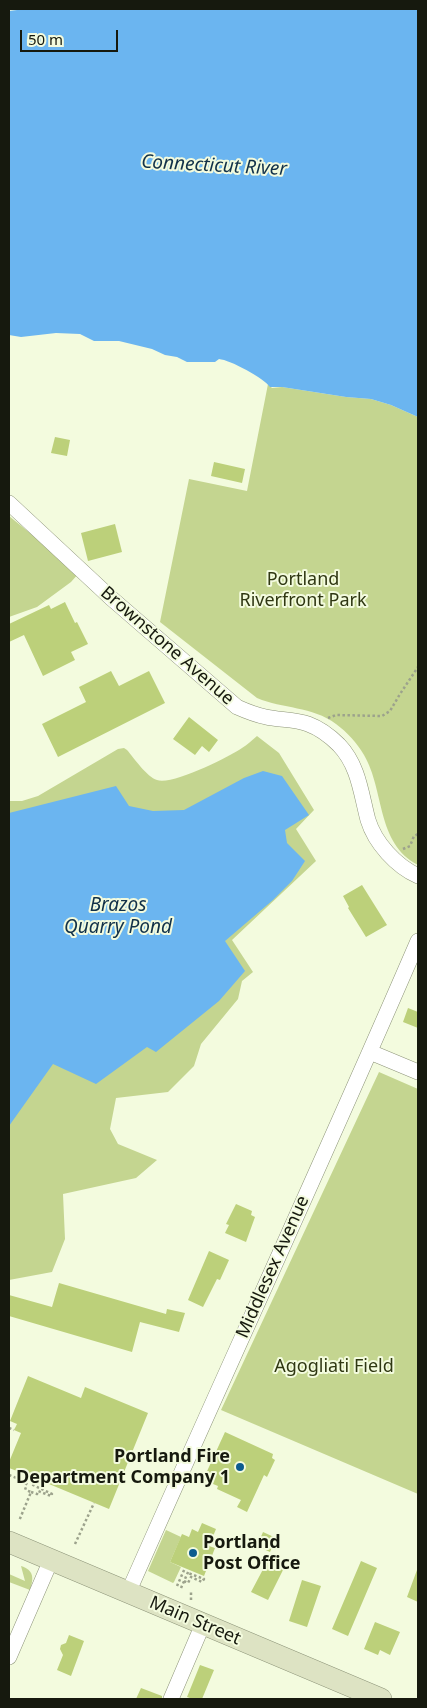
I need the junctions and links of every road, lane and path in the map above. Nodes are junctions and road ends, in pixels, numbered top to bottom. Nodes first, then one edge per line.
1 (9, 503) edge
2 (418, 667) edge
3 (325, 721) dead end
4 (418, 834) edge
5 (401, 849) dead end
6 (418, 876) edge
7 (418, 941) edge
8 (370, 1052) junction
9 (418, 1072) edge
10 (9, 1428) edge
11 (14, 1430) dead end
12 (9, 1475) edge
13 (36, 1486) junction
14 (31, 1492) junction
15 (94, 1502) dead end
16 (19, 1521) dead end
17 (9, 1542) edge
18 (76, 1544) dead end
19 (51, 1560) junction
20 (185, 1568) dead end
21 (184, 1581) junction
22 (177, 1586) dead end
23 (182, 1588) dead end
24 (128, 1592) junction
25 (191, 1592) dead end
26 (191, 1605) dead end
27 (203, 1624) junction
28 (9, 1657) edge
29 (171, 1699) edge
30 (381, 1699) edge

1 - 6 street, Brownstone Avenue
2 - 3 path
4 - 5 path
7 - 8 street, Middlesex Avenue
8 - 9 street
8 - 24 street, Middlesex Avenue
10 - 11 path
12 - 14 path
13 - 14 path
13 - 14 path
13 - 14 path
14 - 16 path
15 - 18 path
17 - 19 main road, Main Street
19 - 24 main road, Main Street
19 - 28 street
20 - 22 path
21 - 21 path
21 - 23 path
24 - 27 main road, Main Street
25 - 26 path
27 - 29 street
27 - 30 main road, Main Street

